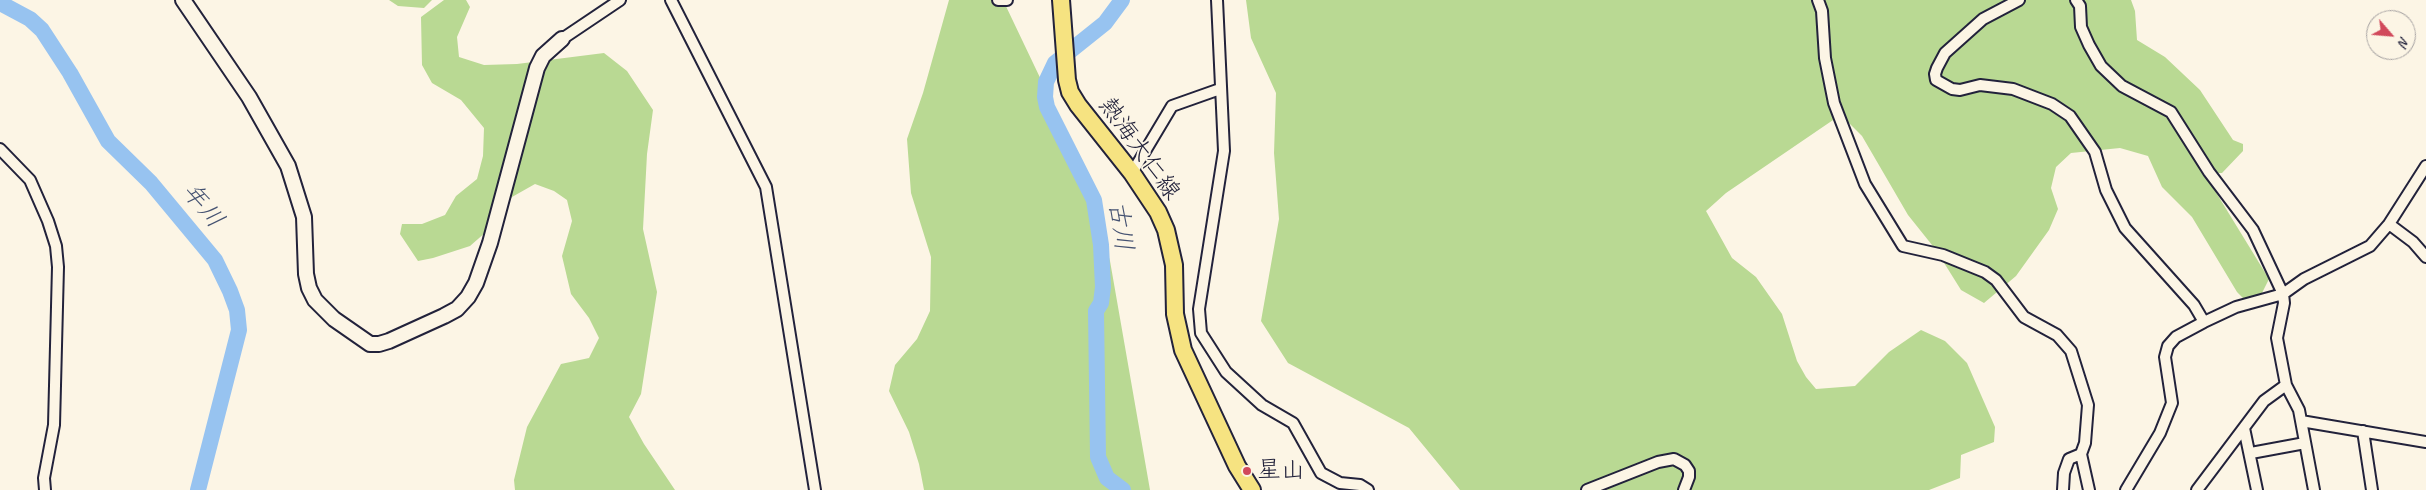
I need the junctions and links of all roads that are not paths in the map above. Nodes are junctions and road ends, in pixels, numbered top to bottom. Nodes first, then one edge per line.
1 (183, 0) edge
2 (620, 0) edge
3 (671, 0) edge
4 (998, 0) edge
5 (1007, 0) edge
6 (1062, 0) edge
7 (1217, 0) edge
8 (1818, 0) edge
9 (2019, 0) edge
10 (2076, 0) edge
11 (562, 39) joint
12 (1220, 88) junction
13 (0, 149) edge
14 (2426, 166) edge
15 (1132, 173) junction
16 (2389, 224) junction
17 (2426, 257) edge
18 (2283, 294) junction
19 (2204, 322) junction
20 (2286, 385) junction
21 (2301, 421) junction
22 (2244, 428) junction
23 (2362, 430) junction
24 (2426, 442) edge
25 (2305, 443) junction
26 (2251, 453) junction
27 (2081, 454) junction
28 (2205, 486) edge
29 (45, 490) edge
30 (815, 490) edge
31 (1252, 490) edge
32 (1368, 490) edge
33 (1587, 490) edge
34 (1684, 490) edge
35 (2063, 490) edge
36 (2089, 490) edge
37 (2126, 490) edge
38 (2197, 490) edge
39 (2257, 490) edge
40 (2314, 490) edge
41 (2372, 490) edge

1 - 11 street
2 - 11 street
3 - 30 street
4 - 5 street
6 - 15 main road, 熱海大仁線
7 - 12 street
8 - 27 street
9 - 19 street
10 - 18 street
12 - 15 street
12 - 32 street
13 - 29 street
14 - 16 street
15 - 31 main road, 熱海大仁線
16 - 17 street
16 - 18 street
18 - 19 street
18 - 20 street
19 - 37 street
20 - 21 street
20 - 22 street
21 - 23 street
21 - 25 street
22 - 26 street
22 - 28 street
23 - 24 street
23 - 41 street
25 - 26 street
25 - 40 street
26 - 39 street
27 - 35 street
27 - 36 street
28 - 38 street
33 - 34 street

